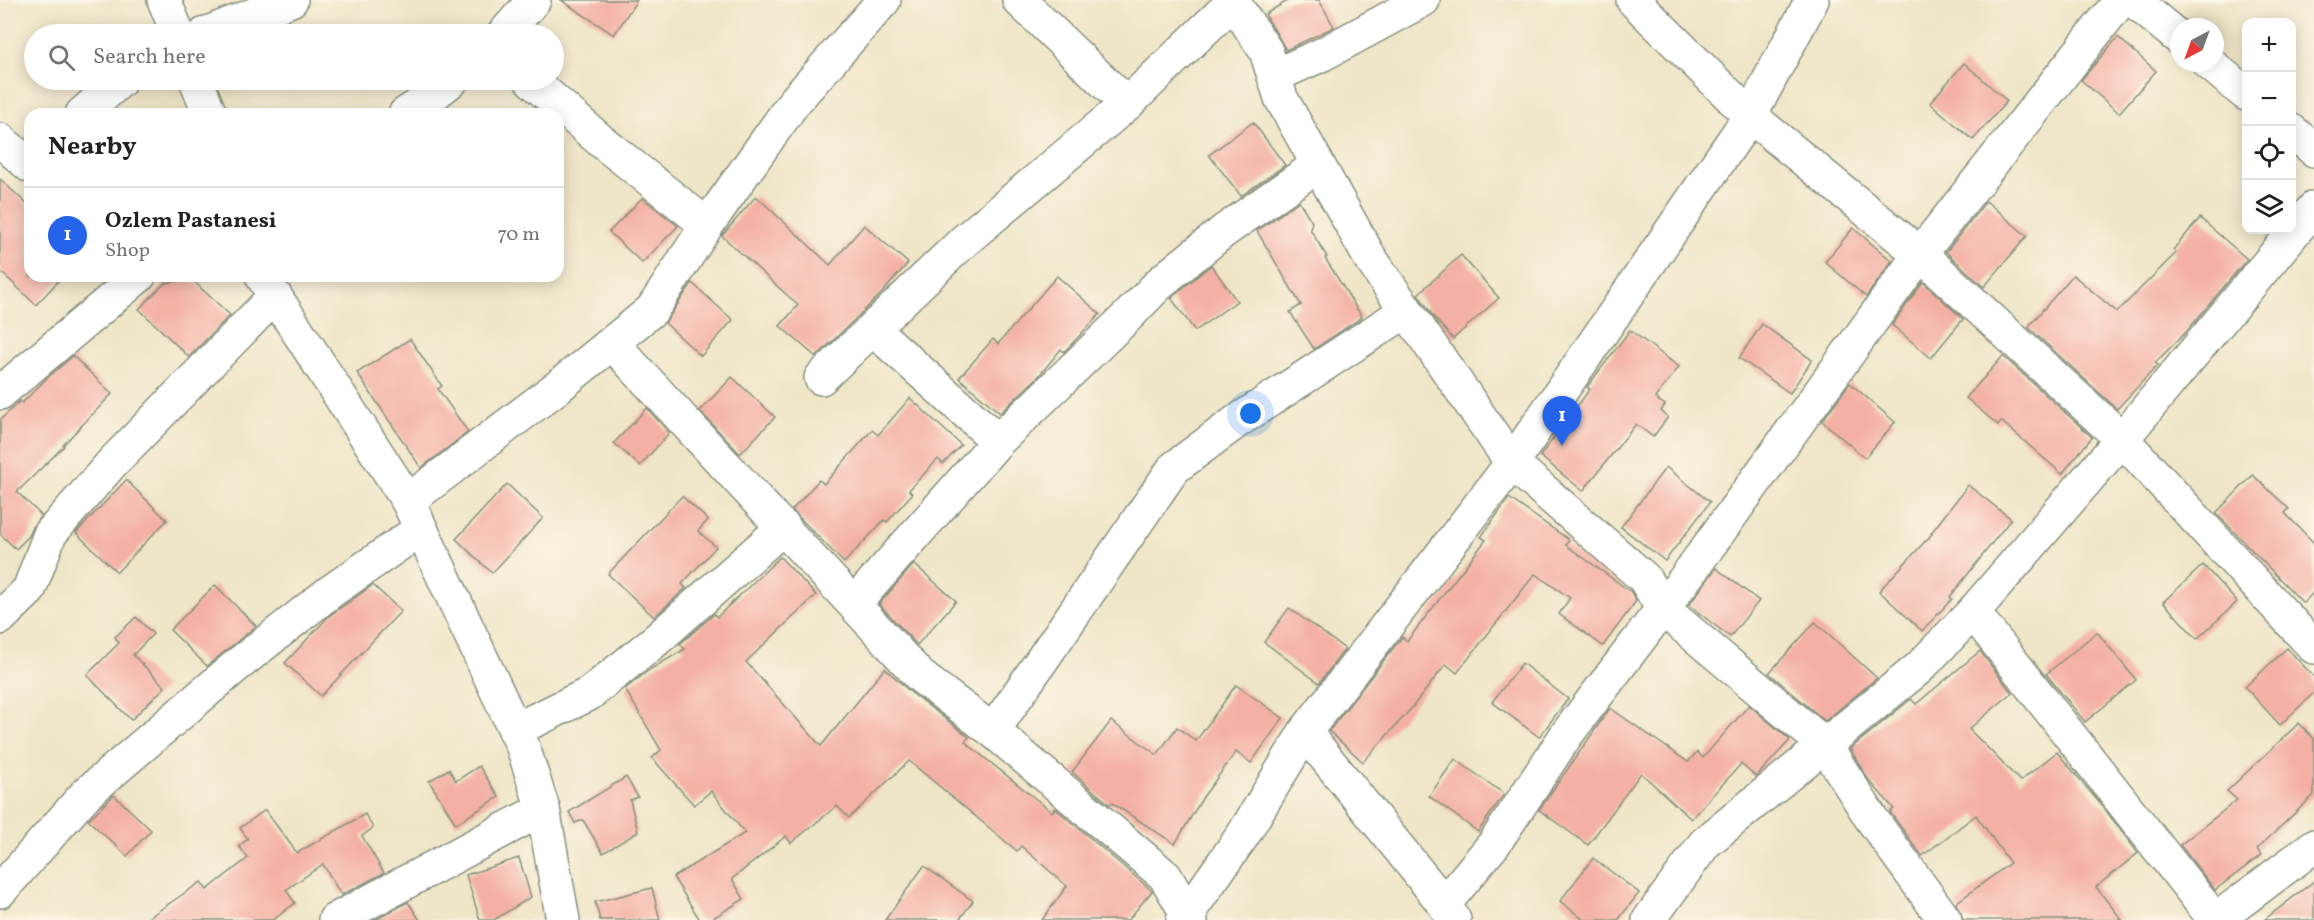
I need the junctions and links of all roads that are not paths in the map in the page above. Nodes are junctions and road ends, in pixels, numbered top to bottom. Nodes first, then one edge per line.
1 (164, 0) edge
2 (291, 0) edge
3 (534, 0) edge
4 (884, 0) edge
5 (1019, 0) edge
6 (1423, 0) edge
7 (1633, 0) edge
8 (1812, 0) edge
9 (2121, 0) edge
10 (2133, 0) edge
11 (1232, 1) edge
12 (174, 24) edge
13 (230, 24) edge
14 (513, 24) edge
15 (2170, 31) edge
16 (2220, 72) edge
17 (1274, 76) junction
18 (110, 90) edge
19 (200, 90) edge
20 (439, 90) edge
21 (542, 90) edge
22 (2242, 90) edge
23 (1127, 104) junction
24 (89, 108) edge
25 (208, 108) edge
26 (414, 108) edge
27 (563, 108) edge
28 (564, 109) edge
29 (1750, 116) junction
30 (2296, 134) edge
31 (0, 140) edge
32 (2314, 150) edge
33 (24, 159) edge
34 (1318, 165) junction
35 (2314, 208) edge
36 (707, 225) junction
37 (1920, 254) junction
38 (132, 282) edge
39 (269, 286) edge
40 (1406, 311) junction
41 (873, 329) junction
42 (612, 343) junction
43 (821, 378) dead end
44 (0, 393) edge
45 (2122, 439) junction
46 (998, 441) junction
47 (1512, 463) junction
48 (415, 515) junction
49 (784, 527) junction
50 (854, 604) junction
51 (1663, 609) junction
52 (1973, 612) junction
53 (0, 618) edge
54 (2311, 636) edge
55 (515, 730) junction
56 (993, 731) junction
57 (1305, 732) junction
58 (1825, 745) junction
59 (543, 809) junction
60 (2314, 846) edge
61 (0, 891) edge
62 (1449, 912) edge
63 (1661, 915) edge
64 (1187, 918) edge
65 (335, 920) edge
66 (563, 920) edge
67 (1946, 920) edge
68 (2215, 920) edge

1 - 12 street
2 - 13 street
3 - 14 street
4 - 36 street
5 - 23 street
6 - 17 street
7 - 29 street
8 - 29 street
9 - 37 street
10 - 15 street
11 - 17 street
11 - 23 street
16 - 22 street
17 - 34 street
18 - 24 street
19 - 25 street
20 - 26 street
21 - 27 street
23 - 41 street
28 - 36 street
29 - 37 street
29 - 47 street
30 - 32 street
31 - 33 street
34 - 40 street
34 - 46 street
35 - 45 street
36 - 42 street
37 - 45 street
37 - 51 street
38 - 44 street
39 - 48 street
39 - 53 street
40 - 47 street
40 - 56 street
41 - 43 street
41 - 46 street
42 - 48 street
42 - 49 street
45 - 52 street
45 - 54 street
46 - 50 street
47 - 51 street
47 - 57 street
48 - 55 street
48 - 61 street
49 - 50 street
49 - 55 street
50 - 56 street
51 - 58 street
51 - 62 street
52 - 58 street
52 - 68 street
55 - 59 street
56 - 64 street
57 - 62 street
57 - 64 street
58 - 63 street
58 - 67 street
59 - 65 street
59 - 66 street
60 - 68 street

